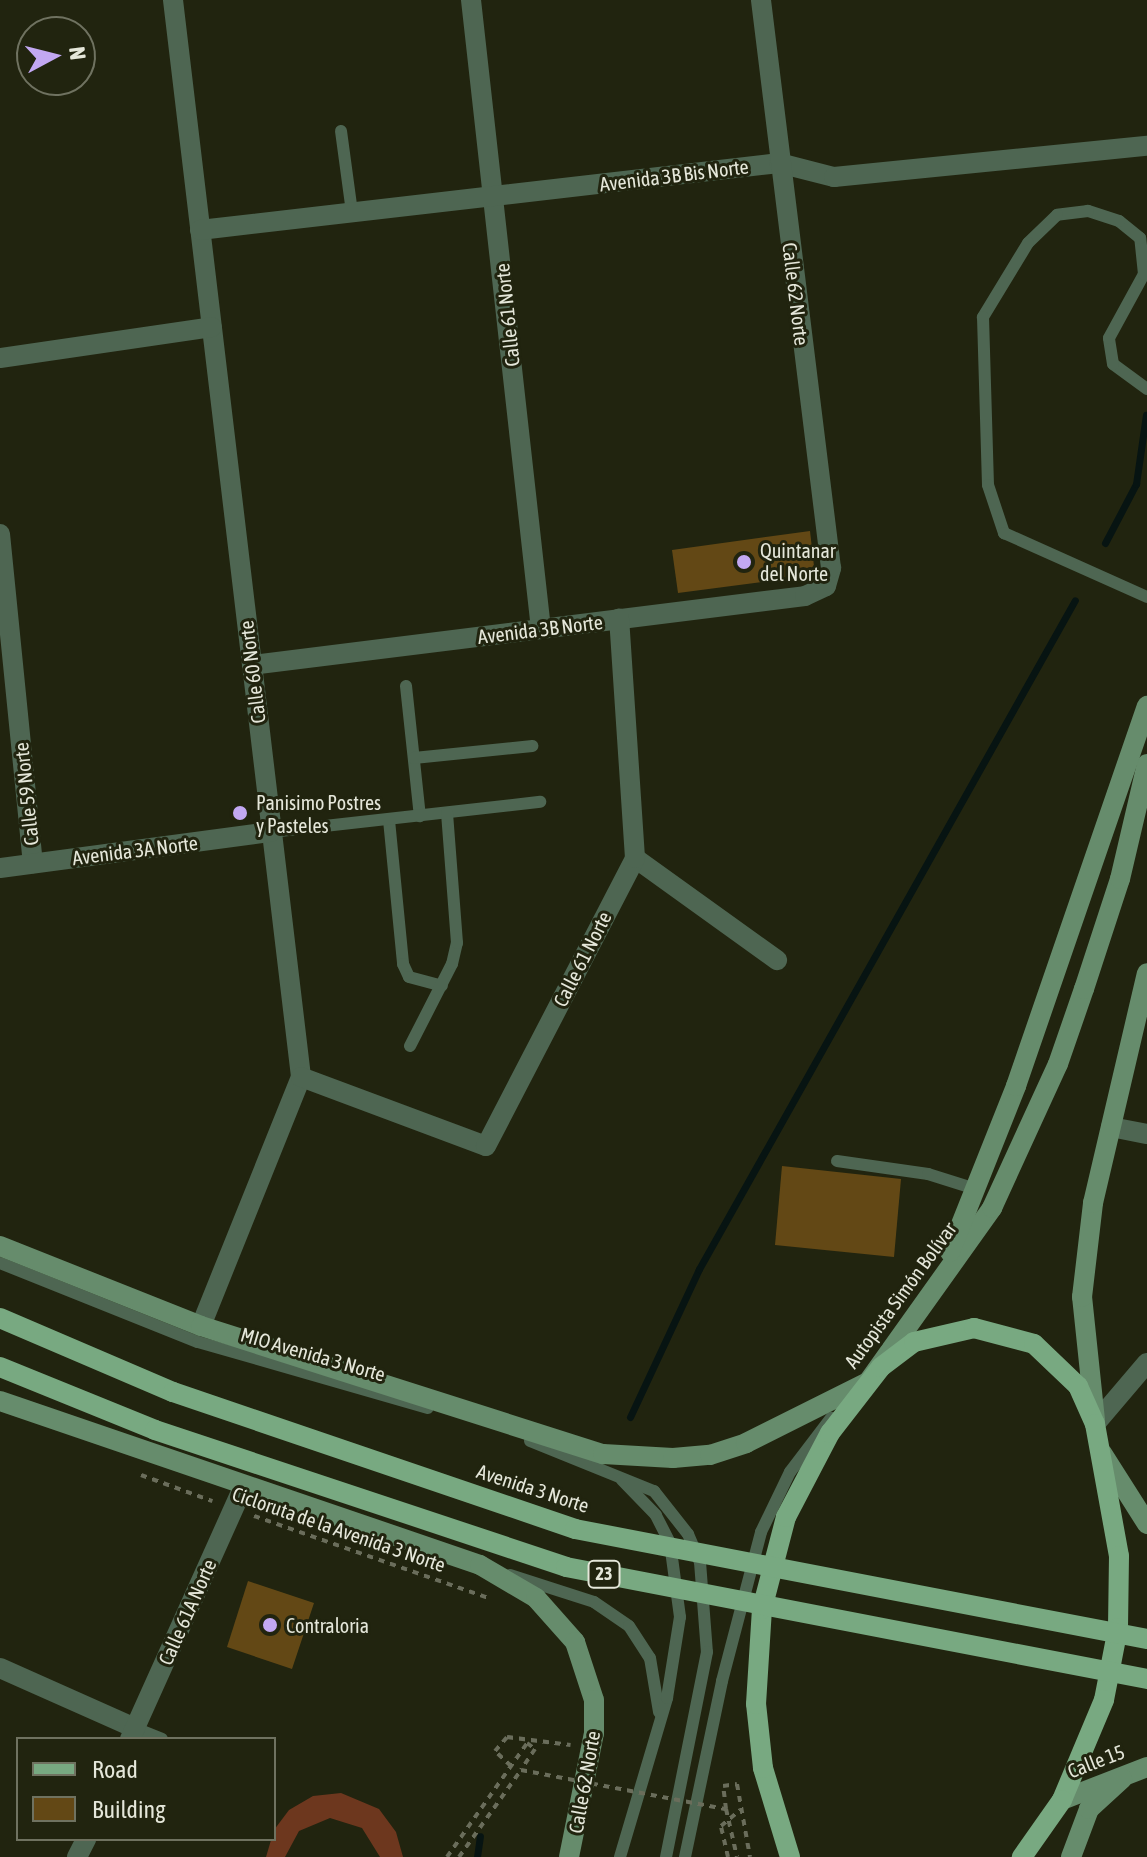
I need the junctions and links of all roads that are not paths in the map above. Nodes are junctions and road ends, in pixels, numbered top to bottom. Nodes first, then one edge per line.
1 (173, 0) edge
2 (471, 0) edge
3 (761, 0) edge
4 (341, 131) dead end
5 (1147, 146) edge
6 (779, 163) junction
7 (495, 196) junction
8 (352, 212) junction
9 (200, 230) junction
10 (212, 327) junction
11 (0, 358) edge
12 (1147, 389) edge
13 (0, 534) edge
14 (826, 586) joint
15 (1147, 597) edge
16 (619, 619) junction
17 (541, 629) junction
18 (252, 665) junction
19 (406, 686) dead end
20 (1147, 706) edge
21 (532, 746) dead end
22 (414, 758) junction
23 (1147, 764) edge
24 (540, 802) dead end
25 (447, 813) junction
26 (420, 816) junction
27 (389, 820) junction
28 (271, 832) junction
29 (635, 858) junction
30 (33, 863) junction
31 (0, 868) edge
32 (777, 960) dead end
33 (1147, 973) edge
34 (442, 986) junction
35 (410, 1046) dead end
36 (301, 1077) junction
37 (1111, 1127) junction
38 (1147, 1134) edge
39 (837, 1161) dead end
40 (976, 1189) junction
41 (0, 1246) edge
42 (0, 1263) edge
43 (937, 1284) junction
44 (0, 1318) edge
45 (201, 1326) junction
46 (1147, 1363) edge
47 (0, 1367) edge
48 (868, 1382) junction
49 (0, 1401) edge
50 (1095, 1424) junction
51 (1100, 1448) junction
52 (617, 1475) junction
53 (244, 1485) junction
54 (1147, 1524) edge
55 (480, 1565) junction
56 (1147, 1639) edge
57 (0, 1668) edge
58 (1147, 1679) edge
59 (659, 1726) junction
60 (133, 1734) edge
61 (1147, 1767) edge
62 (1122, 1779) junction
63 (1062, 1800) junction
64 (1044, 1827) junction
65 (569, 1857) edge
66 (620, 1857) edge
67 (666, 1857) edge
68 (685, 1857) edge
69 (790, 1857) edge
70 (1022, 1857) edge
71 (1046, 1857) edge
72 (1071, 1857) edge

1 - 9 street, Calle 60 Norte
2 - 7 street, Calle 61 Norte
3 - 6 street, Calle 62 Norte
4 - 8 lane
5 - 6 street, Avenida 3B Bis Norte
6 - 7 street, Avenida 3B Bis Norte
6 - 14 street, Calle 62 Norte
7 - 8 street, Avenida 3B Bis Norte
7 - 17 street, Calle 61 Norte
8 - 9 street, Avenida 3B Bis Norte
9 - 10 street, Calle 60 Norte
10 - 11 street
10 - 18 street, Calle 60 Norte
12 - 15 lane
13 - 30 street, Calle 59 Norte
14 - 16 street, Avenida 3B Norte
16 - 17 street, Avenida 3B Norte
16 - 29 street
17 - 18 street, Avenida 3B Norte
18 - 28 street, Calle 60 Norte
19 - 22 lane
20 - 40 street
21 - 22 lane
22 - 26 lane
23 - 43 street, Autopista Simón Bolívar
24 - 25 lane
25 - 26 lane
25 - 34 lane
26 - 27 lane
27 - 28 lane
27 - 34 lane
28 - 30 street, Avenida 3A Norte
28 - 36 street, Calle 60 Norte
29 - 32 street
29 - 36 street, Calle 61 Norte
30 - 31 street, Avenida 3A Norte
33 - 37 street
34 - 35 lane
36 - 45 street, Calle 60 Norte
37 - 38 street
37 - 50 street
39 - 40 lane
40 - 43 street
41 - 45 street
42 - 52 lane, MIO Avenida 3 Norte
43 - 48 street, Autopista Simón Bolívar
44 - 56 main road, Avenida 3 Norte / 23, bridge
45 - 48 street
46 - 50 street
47 - 58 main road, 23, bridge
48 - 50 main road
48 - 68 lane
48 - 69 main road, Autopista Simón Bolívar
49 - 53 street
50 - 51 main road
51 - 54 street
51 - 63 main road
52 - 59 lane
52 - 67 lane, MIO Avenida 3 Norte
53 - 55 street
53 - 60 street, Calle 61A Norte
55 - 59 lane
55 - 65 street, Calle 62 Norte
57 - 60 street
59 - 66 lane
61 - 62 street, Calle 15
62 - 63 street, Calle 15
62 - 72 street
63 - 64 main road
64 - 70 main road
64 - 71 main road

